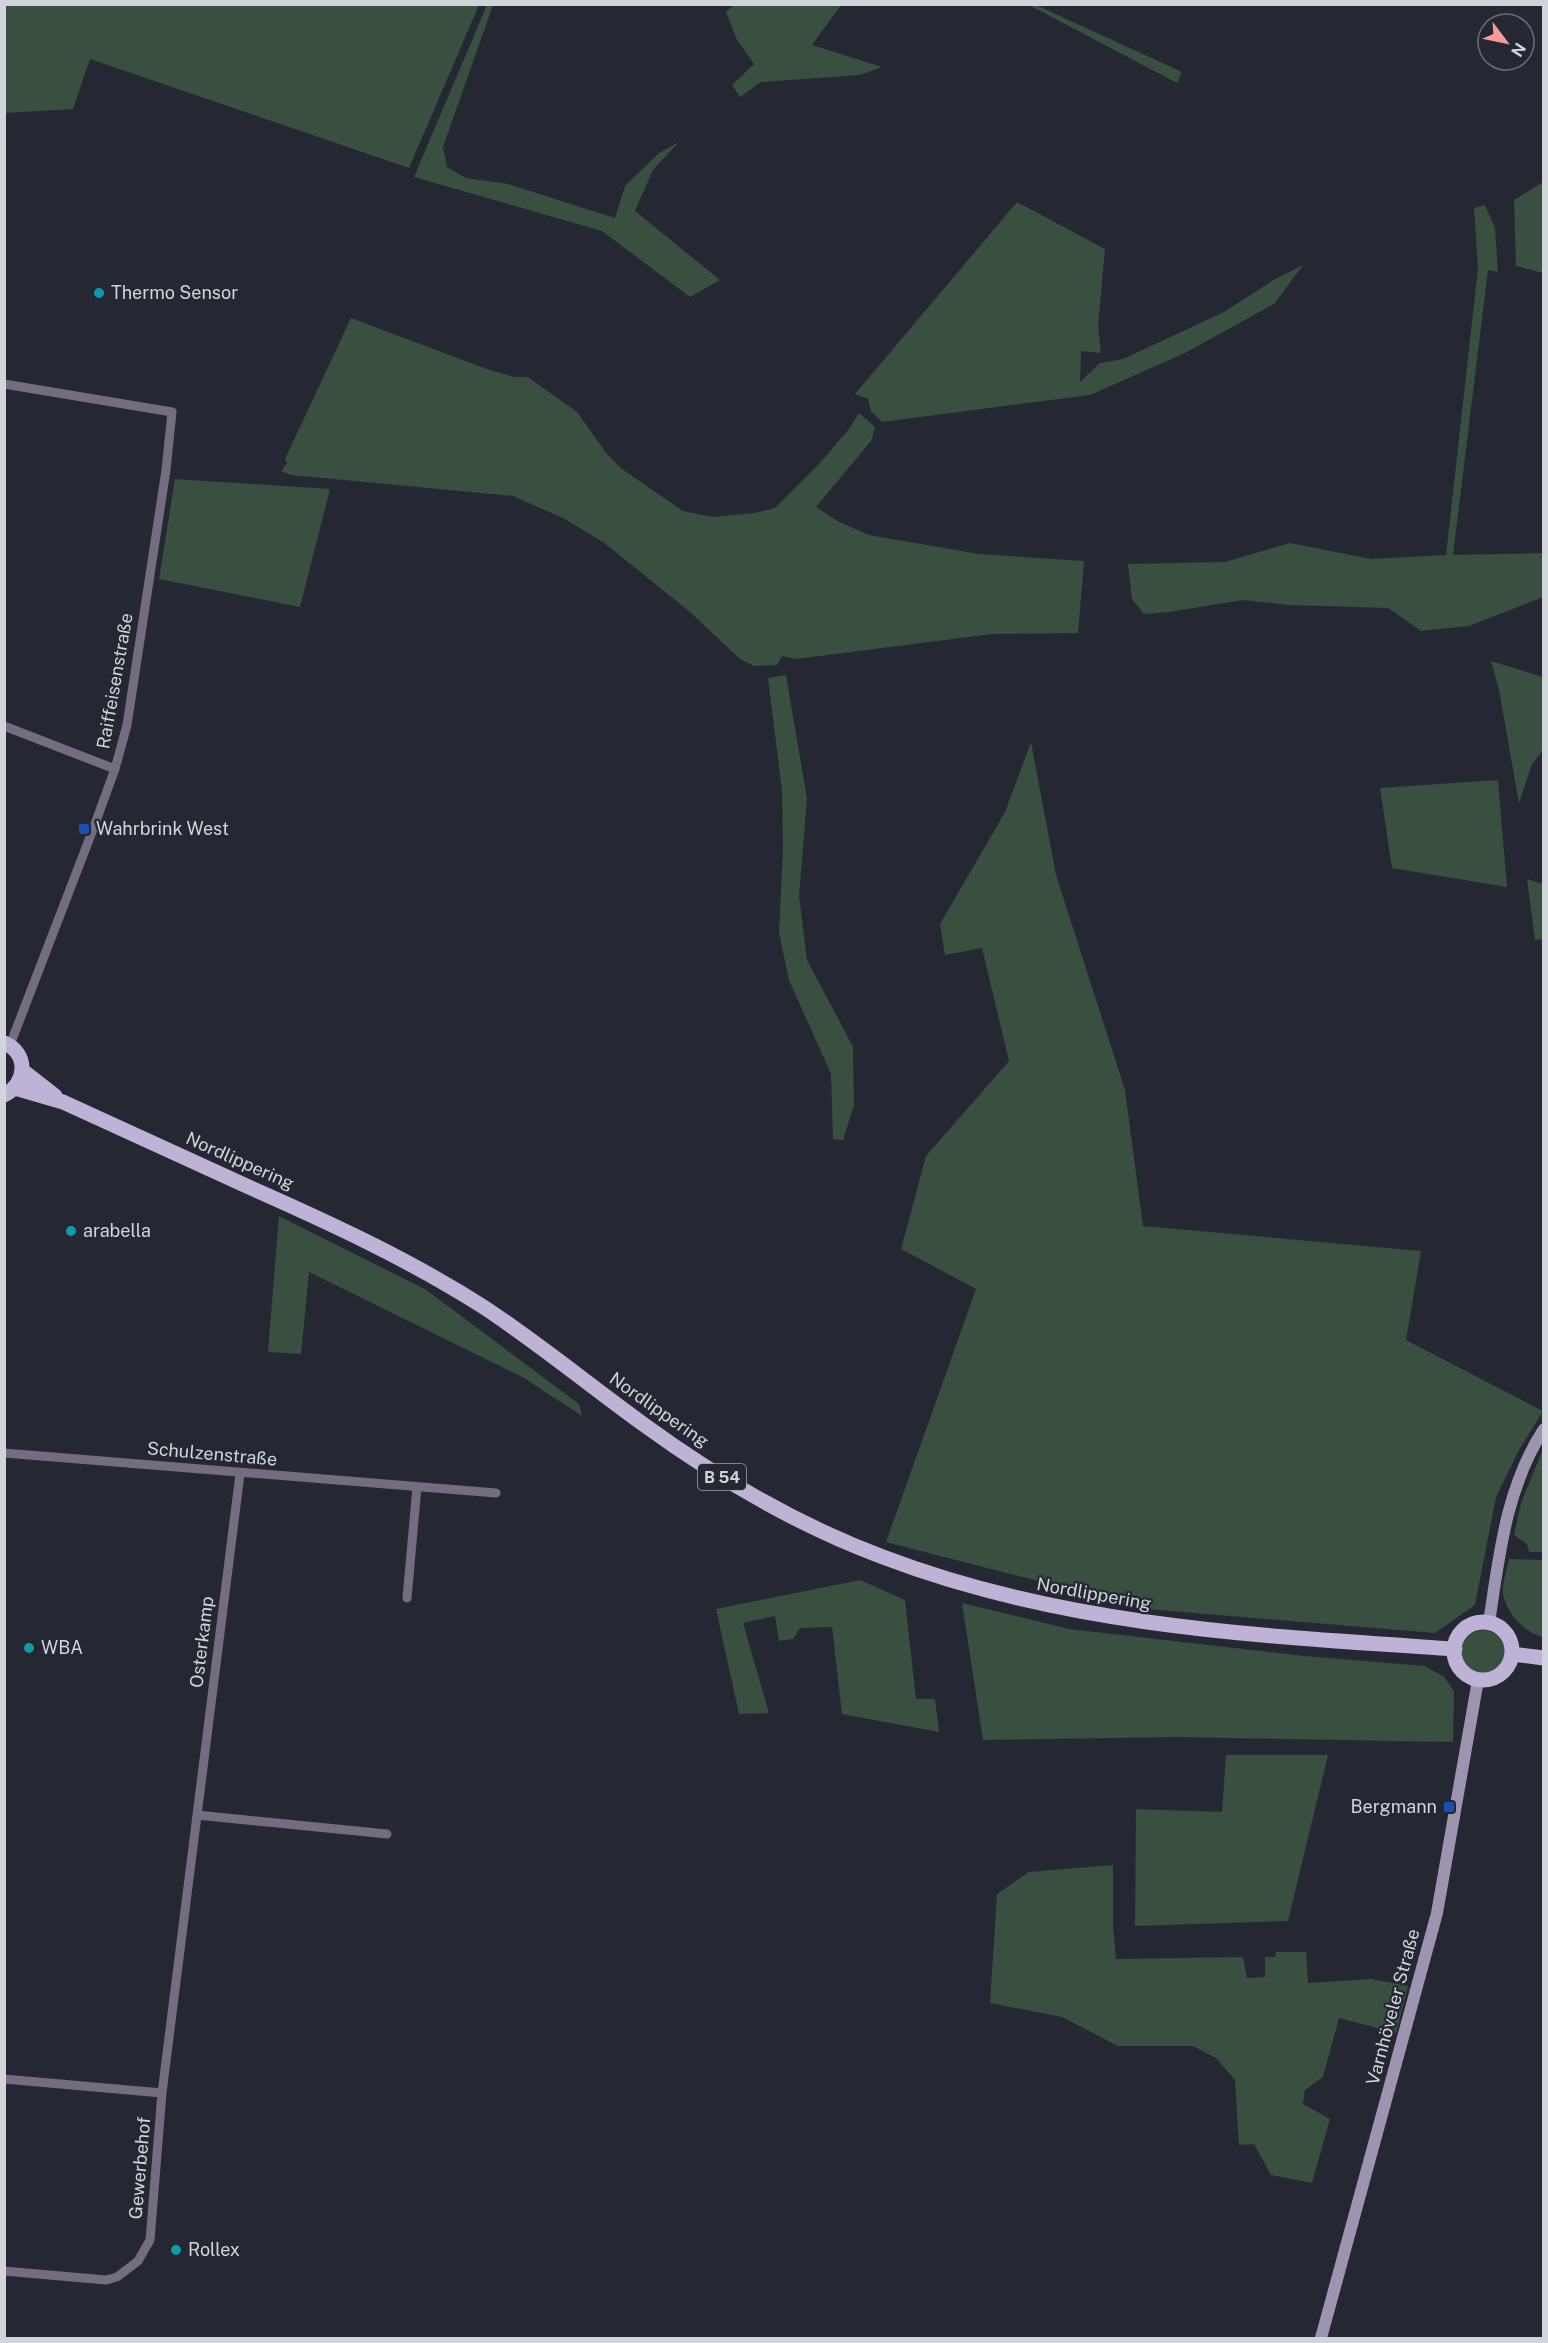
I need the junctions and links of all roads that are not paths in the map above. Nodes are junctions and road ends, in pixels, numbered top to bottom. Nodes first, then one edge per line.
1 (4, 384) edge
2 (4, 726) edge
3 (115, 769) junction
4 (7, 1044) edge
5 (23, 1071) junction
6 (10, 1091) edge
7 (63, 1102) junction
8 (1544, 1429) edge
9 (4, 1453) edge
10 (240, 1474) junction
11 (417, 1487) junction
12 (496, 1493) dead end
13 (407, 1598) dead end
14 (1489, 1623) junction
15 (1455, 1649) junction
16 (1512, 1654) junction
17 (1544, 1658) edge
18 (1478, 1680) junction
19 (197, 1815) junction
20 (387, 1834) dead end
21 (4, 2079) edge
22 (162, 2093) junction
23 (4, 2271) edge
24 (1321, 2338) edge

1 - 3 street, Raiffeisenstraße
2 - 3 street
3 - 4 street, Raiffeisenstraße
4 - 5 main road
5 - 6 main road
5 - 7 main road, Nordlippering / B 54
6 - 7 main road, Nordlippering / B 54
7 - 15 main road, Nordlippering / B 54
8 - 14 street
9 - 10 street, Schulzenstraße
10 - 11 street, Schulzenstraße
10 - 19 street, Osterkamp
11 - 12 street, Schulzenstraße
11 - 13 street
14 - 15 main road
14 - 16 main road
15 - 18 main road
16 - 17 main road
16 - 18 main road
18 - 24 street, Varnhöveler Straße
19 - 20 street
19 - 22 street, Osterkamp
21 - 22 street, Gewerbehof
22 - 23 street, Gewerbehof

